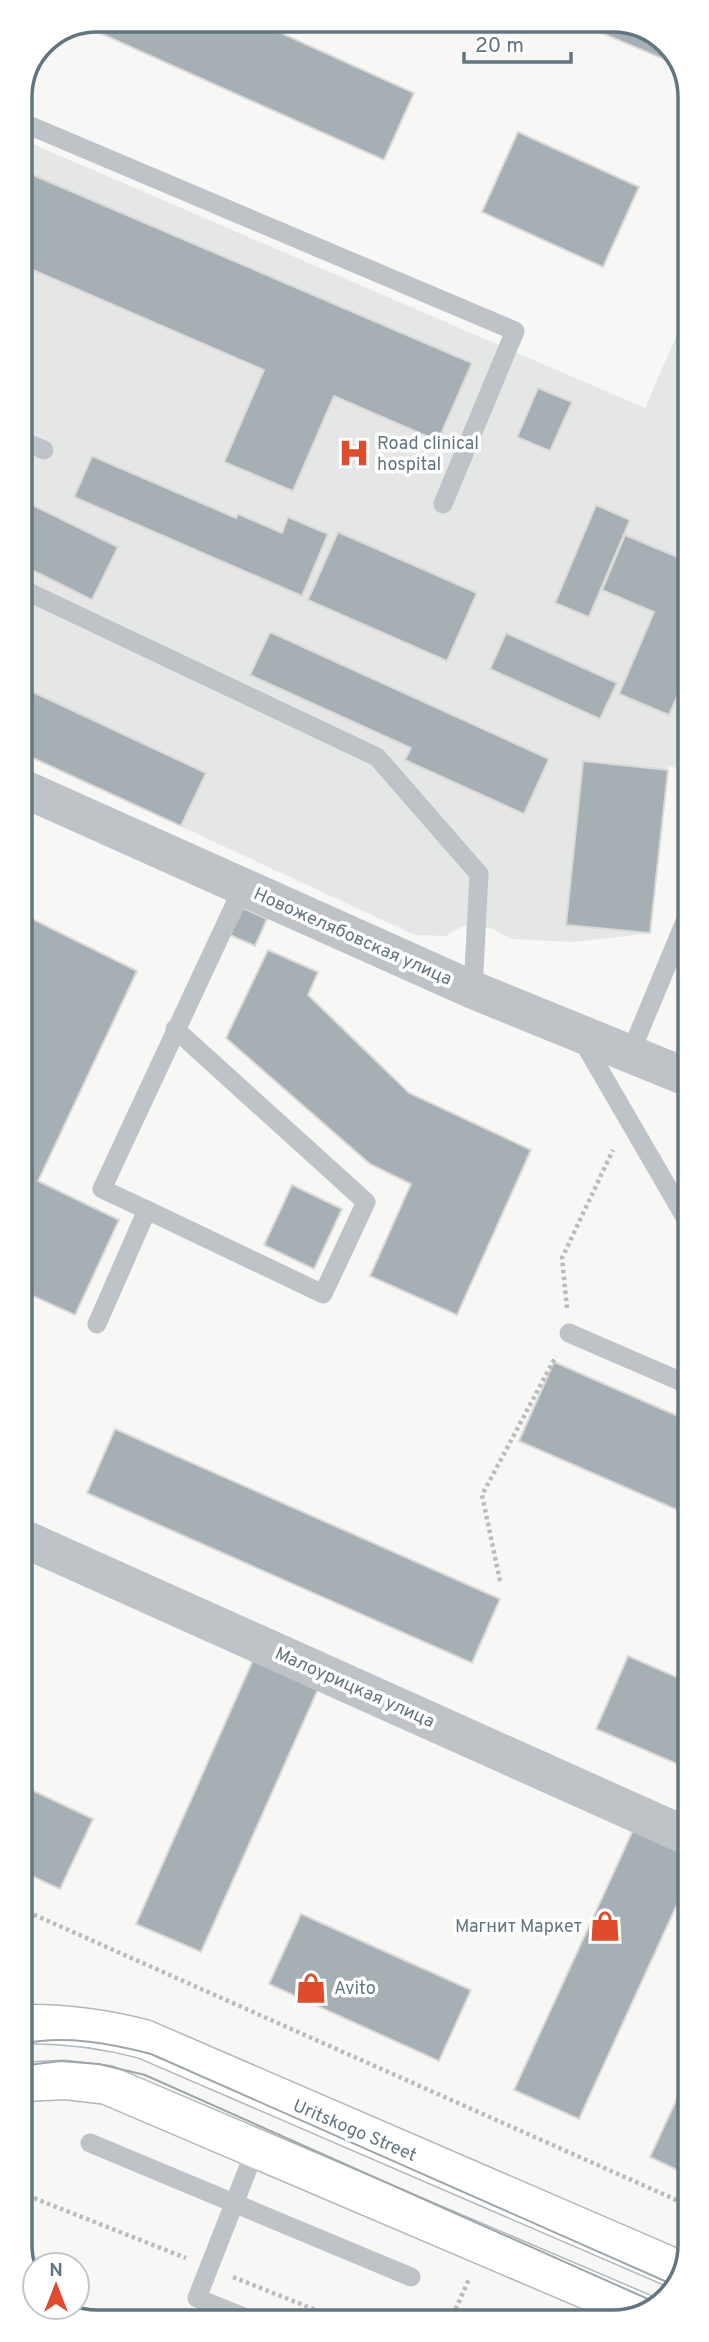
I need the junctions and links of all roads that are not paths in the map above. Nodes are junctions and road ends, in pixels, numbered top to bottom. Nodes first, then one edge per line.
1 (32, 127) edge
2 (32, 445) edge
3 (44, 450) dead end
4 (443, 504) dead end
5 (32, 594) edge
6 (32, 792) edge
7 (243, 887) junction
8 (678, 938) edge
9 (473, 990) junction
10 (175, 1029) junction
11 (577, 1032) junction
12 (630, 1054) junction
13 (678, 1074) edge
14 (678, 1205) edge
15 (148, 1210) junction
16 (97, 1324) dead end
17 (569, 1333) dead end
18 (678, 1380) edge
19 (32, 1542) edge
20 (678, 1832) edge
21 (32, 2006) edge
22 (32, 2024) edge
23 (104, 2029) junction
24 (32, 2048) edge
25 (32, 2082) edge
26 (107, 2085) junction
27 (90, 2143) dead end
28 (256, 2148) junction
29 (235, 2203) junction
30 (674, 2267) edge
31 (411, 2277) dead end
32 (630, 2308) edge
33 (226, 2310) edge

1 - 4 lane
2 - 3 lane
5 - 9 lane
6 - 7 street, Новожелябовская улица
7 - 9 street, Новожелябовская улица
7 - 10 lane
8 - 12 lane
9 - 11 street, Новожелябовская улица
10 - 15 lane
10 - 15 lane
11 - 12 street, Новожелябовская улица
11 - 14 lane
12 - 13 street, Новожелябовская улица
15 - 16 lane
17 - 18 lane
19 - 20 street, Малоурицкая улица
21 - 23 main road
22 - 23 main road, Uritskogo Street
23 - 30 main road, Uritskogo Street
24 - 26 main road
25 - 26 main road
26 - 28 main road
27 - 29 lane
28 - 29 lane
28 - 32 main road
29 - 31 lane
29 - 33 lane

